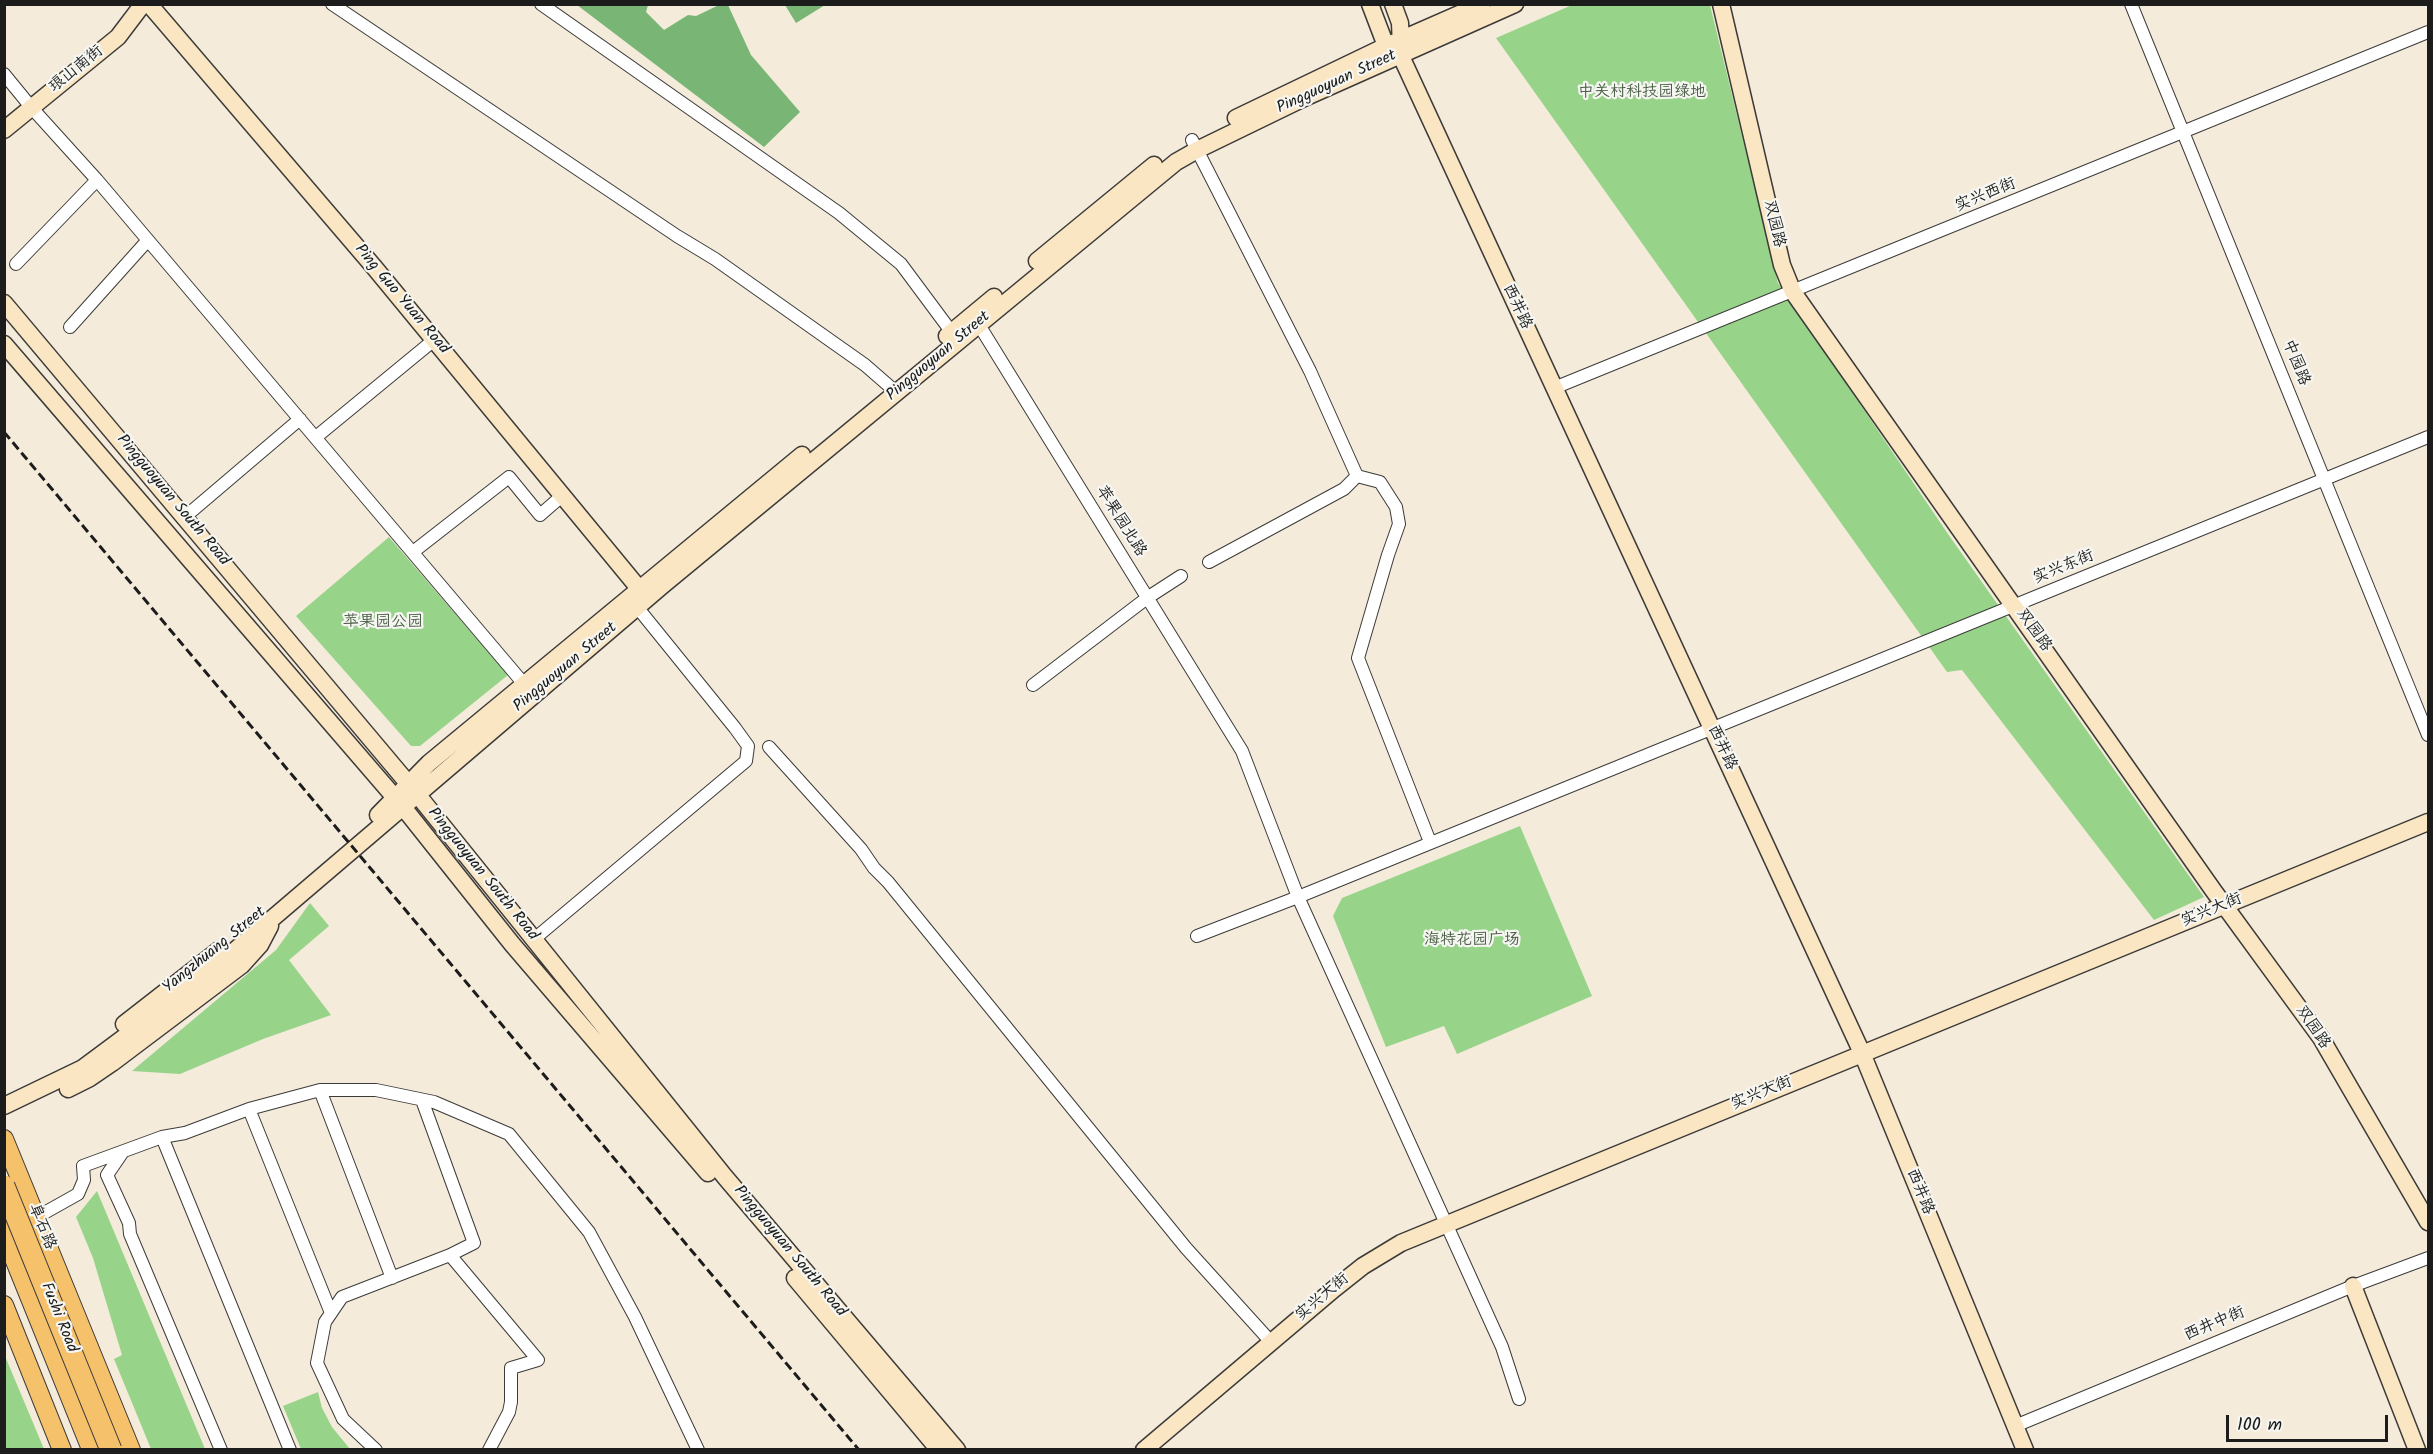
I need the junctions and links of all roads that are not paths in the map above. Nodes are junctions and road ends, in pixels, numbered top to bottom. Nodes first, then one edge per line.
1 (143, 4) edge
2 (149, 4) edge
3 (332, 4) edge
4 (540, 4) edge
5 (1370, 4) edge
6 (1394, 4) edge
7 (1482, 4) edge
8 (1515, 4) edge
9 (1721, 4) edge
10 (2131, 4) edge
11 (2428, 32) edge
12 (1396, 46) junction
13 (4, 74) edge
14 (31, 107) junction
15 (4, 130) edge
16 (2182, 133) junction
17 (1195, 145) junction
18 (97, 180) junction
19 (148, 240) junction
20 (16, 264) dead end
21 (1793, 292) junction
22 (4, 303) edge
23 (979, 325) junction
24 (70, 327) dead end
25 (955, 337) junction
26 (434, 340) junction
27 (4, 345) edge
28 (1554, 388) junction
29 (892, 389) junction
30 (300, 419) junction
31 (315, 437) junction
32 (2428, 437) edge
33 (1357, 476) junction
34 (2325, 480) junction
35 (563, 495) junction
36 (186, 516) junction
37 (413, 552) junction
38 (1209, 562) dead end
39 (1181, 576) dead end
40 (641, 598) junction
41 (1148, 598) junction
42 (2016, 606) junction
43 (524, 684) junction
44 (1033, 685) dead end
45 (1712, 728) junction
46 (2428, 735) edge
47 (770, 747) dead end
48 (413, 789) junction
49 (399, 802) junction
50 (2428, 822) edge
51 (1430, 842) junction
52 (1298, 897) junction
53 (2224, 905) junction
54 (275, 916) junction
55 (1197, 936) dead end
56 (533, 940) junction
57 (1862, 1053) junction
58 (321, 1090) junction
59 (4, 1095) edge
60 (422, 1100) junction
61 (4, 1106) edge
62 (249, 1109) junction
63 (4, 1118) edge
64 (162, 1137) junction
65 (4, 1139) edge
66 (123, 1152) junction
67 (4, 1186) edge
68 (29, 1197) junction
69 (4, 1208) edge
70 (37, 1217) junction
71 (2428, 1222) edge
72 (1446, 1224) junction
73 (4, 1230) edge
74 (450, 1255) junction
75 (2428, 1258) edge
76 (392, 1278) junction
77 (2353, 1286) junction
78 (4, 1305) edge
79 (331, 1313) junction
80 (1271, 1342) junction
81 (1519, 1399) dead end
82 (2015, 1426) junction
83 (62, 1449) edge
84 (93, 1449) edge
85 (111, 1449) edge
86 (131, 1449) edge
87 (221, 1449) edge
88 (290, 1449) edge
89 (376, 1449) edge
90 (489, 1449) edge
91 (698, 1449) edge
92 (939, 1449) edge
93 (957, 1449) edge
94 (1144, 1449) edge
95 (2025, 1449) edge
96 (2416, 1449) edge

1 - 14 main road, 琅山南街
2 - 26 main road, Ping Guo Yuan Road
3 - 29 street
4 - 25 street
5 - 12 main road
6 - 12 main road
7 - 12 main road, Pingguoyuan Street
8 - 12 main road, Pingguoyuan Street
9 - 21 main road, 双园路
10 - 16 street, 中园路
11 - 16 street, 实兴西街
12 - 17 main road, Pingguoyuan Street
12 - 28 main road, 西井路
13 - 14 street
14 - 15 main road, 琅山南街
14 - 18 street
16 - 21 street, 实兴西街
16 - 34 street, 中园路
17 - 23 main road, Pingguoyuan Street
17 - 25 main road, Pingguoyuan Street
17 - 33 street
18 - 19 street
18 - 20 street
19 - 24 street
19 - 30 street
21 - 28 street, 实兴西街
21 - 42 main road, 双园路
22 - 36 main road, Pingguoyuan South Road
23 - 25 main road, Pingguoyuan Street
23 - 41 street, 苹果园北路
25 - 29 main road, Pingguoyuan Street
26 - 31 street
26 - 35 main road, Ping Guo Yuan Road
27 - 49 main road, Pingguoyuan South Road
28 - 45 main road, 西井路
29 - 40 main road, Pingguoyuan Street
30 - 31 street
30 - 36 street
31 - 37 street
32 - 34 street, 实兴东街
33 - 38 street
33 - 51 street
34 - 42 street, 实兴东街
34 - 46 street, 中园路
35 - 37 street
35 - 40 main road, Ping Guo Yuan Road
36 - 48 main road, Pingguoyuan South Road
37 - 43 street
39 - 41 street
40 - 43 main road, Pingguoyuan Street
40 - 48 main road, Pingguoyuan Street
40 - 56 street
41 - 44 street
41 - 52 street, 苹果园北路
42 - 45 street, 实兴东街
42 - 53 main road, 双园路
43 - 48 main road, Pingguoyuan Street
45 - 51 street, 实兴东街
45 - 57 main road, 西井路
47 - 80 street
48 - 49 main road, Yangzhuang Street
48 - 56 main road, Pingguoyuan South Road
49 - 54 main road, Yangzhuang Street
49 - 59 main road, Yangzhuang Street
49 - 92 main road, Pingguoyuan South Road
50 - 53 main road, 实兴大街
51 - 52 street, 实兴东街
52 - 55 street, 实兴东街
52 - 72 street, 苹果园北路
53 - 57 main road, 实兴大街
53 - 71 main road, 双园路
54 - 61 main road, Yangzhuang Street
54 - 63 main road, Yangzhuang Street
56 - 93 main road, Pingguoyuan South Road
57 - 72 main road, 实兴大街
57 - 82 main road, 西井路
58 - 60 street
58 - 62 street
58 - 76 street
60 - 74 street
60 - 91 street
62 - 64 street
62 - 79 street
64 - 66 street
64 - 88 street
65 - 68 main road, 阜石路
66 - 70 street
66 - 87 street
67 - 85 highway, Fushi Road, bridge
68 - 69 main road
68 - 70 main road, 阜石路
70 - 86 main road, 阜石路
72 - 80 main road, 实兴大街
72 - 81 street, 苹果园北路
73 - 84 highway, Fushi Road
74 - 76 street
74 - 90 street
75 - 77 street, 西井中街
76 - 79 street
77 - 82 street, 西井中街
77 - 96 main road
78 - 83 main road
79 - 89 street
80 - 94 main road, 实兴大街
82 - 95 main road, 西井路

